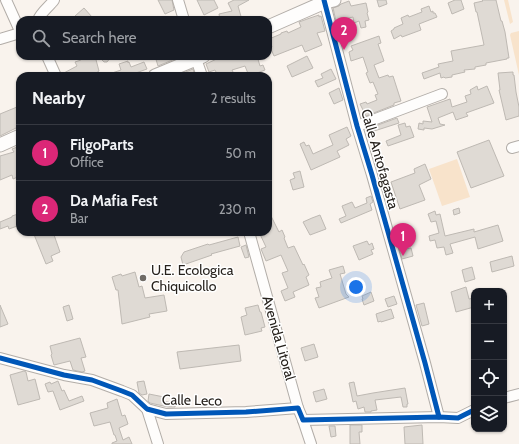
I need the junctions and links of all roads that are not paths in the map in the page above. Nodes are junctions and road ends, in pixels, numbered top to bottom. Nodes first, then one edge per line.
1 (6, 0) edge
2 (54, 0) edge
3 (178, 0) edge
4 (328, 1) edge
5 (39, 16) edge
6 (183, 16) edge
7 (16, 23) edge
8 (272, 25) edge
9 (16, 33) edge
10 (0, 39) edge
11 (49, 60) edge
12 (191, 60) edge
13 (199, 60) edge
14 (54, 72) edge
15 (164, 72) edge
16 (201, 72) edge
17 (442, 94) dead end
18 (357, 126) junction
19 (16, 138) edge
20 (0, 145) edge
21 (250, 236) edge
22 (0, 358) edge
23 (519, 394) edge
24 (507, 397) edge
25 (298, 408) junction
26 (147, 409) junction
27 (471, 412) edge
28 (439, 417) junction
29 (303, 420) junction
30 (158, 444) edge
31 (311, 444) edge

1 - 7 street
2 - 5 street
3 - 6 street
4 - 8 main road
4 - 18 street, Calle Antofagasta
9 - 10 street
11 - 14 street
12 - 15 main road
13 - 16 street
17 - 18 street
18 - 28 street, Calle Antofagasta
19 - 20 main road
21 - 25 street, Avenida Litoral
22 - 26 street, Calle Leco
23 - 24 street
25 - 26 street, Calle Leco
25 - 29 street, Avenida Litoral
26 - 30 street
27 - 28 street
28 - 29 street
29 - 31 street, Avenida Litoral

